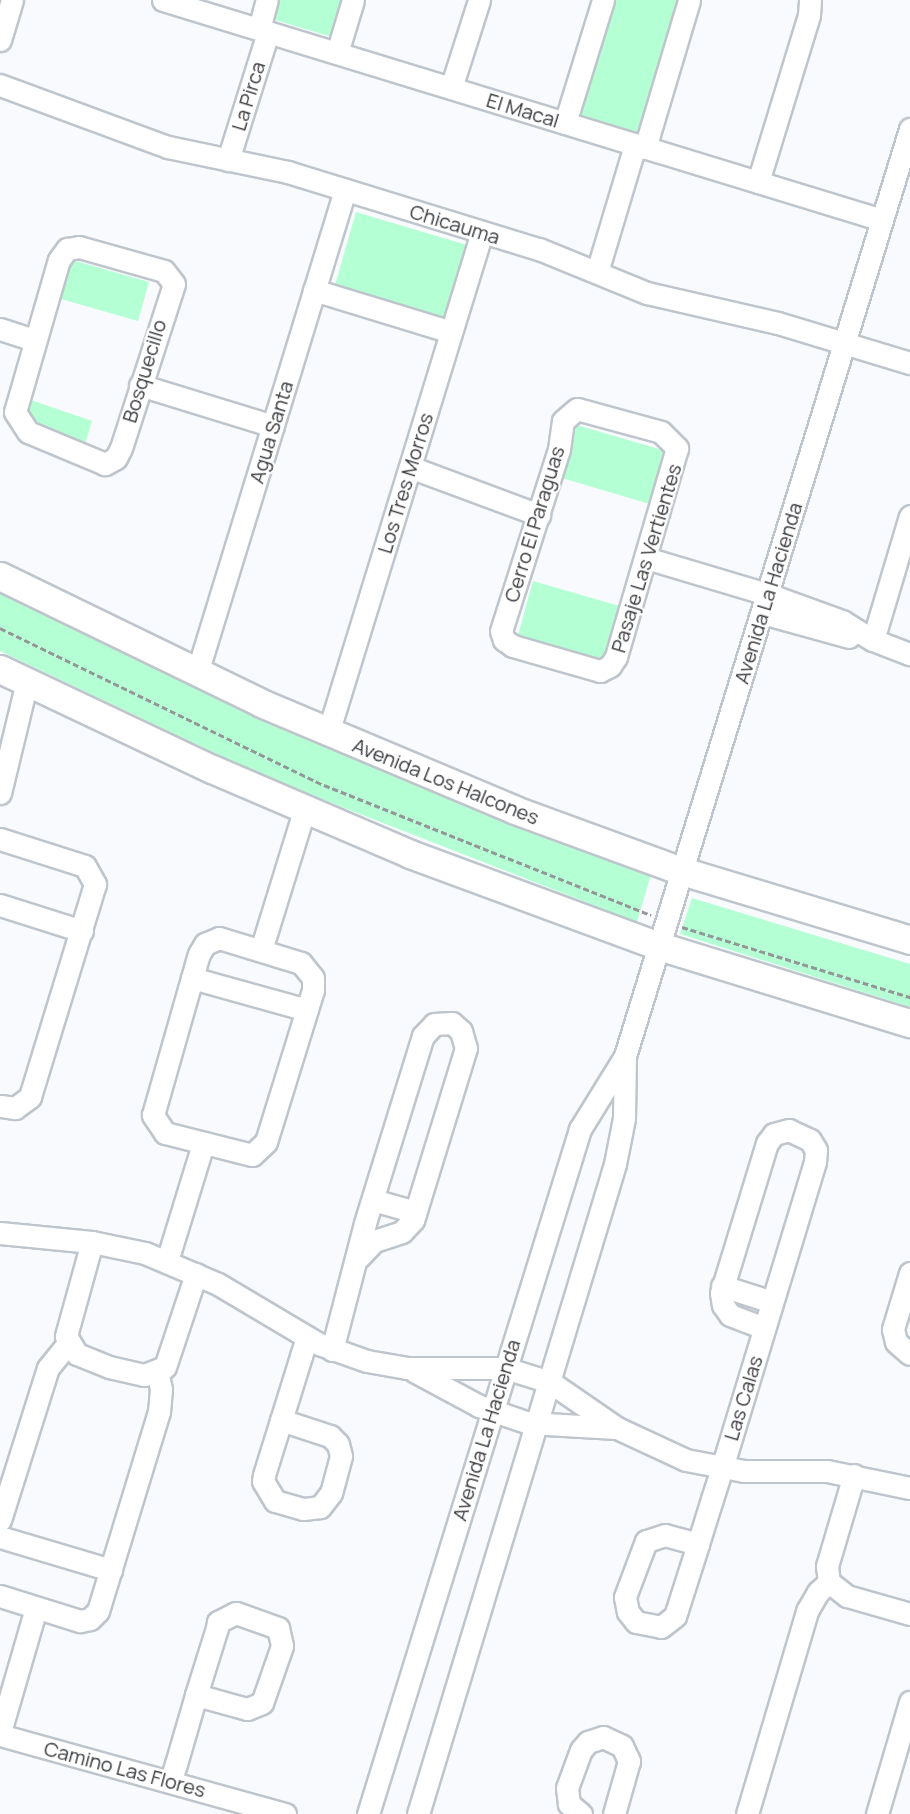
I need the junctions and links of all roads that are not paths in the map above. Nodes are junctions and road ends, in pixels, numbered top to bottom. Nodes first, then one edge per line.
1 (12, 0) edge
2 (163, 0) edge
3 (267, 0) edge
4 (353, 0) edge
5 (479, 0) edge
6 (603, 0) edge
7 (689, 0) edge
8 (810, 0) edge
9 (263, 31) junction
10 (0, 40) edge
11 (337, 53) junction
12 (0, 85) edge
13 (451, 88) junction
14 (565, 123) junction
15 (910, 129) edge
16 (640, 146) junction
17 (228, 160) junction
18 (758, 182) junction
19 (345, 190) junction
20 (882, 220) junction
21 (482, 232) junction
22 (597, 272) junction
23 (314, 290) junction
24 (0, 329) edge
25 (451, 332) junction
26 (34, 340) junction
27 (845, 343) junction
28 (910, 363) edge
29 (140, 385) junction
30 (573, 410) joint
31 (273, 426) junction
32 (410, 467) junction
33 (539, 515) junction
34 (910, 516) edge
35 (646, 558) junction
36 (0, 576) edge
37 (765, 603) junction
38 (504, 640) joint
39 (873, 640) junction
40 (910, 654) edge
41 (0, 669) edge
42 (197, 673) junction
43 (27, 681) junction
44 (328, 733) junction
45 (0, 793) edge
46 (304, 811) junction
47 (0, 839) edge
48 (682, 871) junction
49 (0, 905) edge
50 (82, 931) junction
51 (663, 933) junction
52 (910, 940) edge
53 (261, 950) junction
54 (192, 978) junction
55 (307, 1010) junction
56 (910, 1023) edge
57 (626, 1056) junction
58 (0, 1106) edge
59 (203, 1144) junction
60 (373, 1200) junction
61 (415, 1212) junction
62 (373, 1231) junction
63 (0, 1233) edge
64 (92, 1242) junction
65 (167, 1261) junction
66 (910, 1273) edge
67 (196, 1274) junction
68 (722, 1286) junction
69 (772, 1302) junction
70 (764, 1328) junction
71 (306, 1338) junction
72 (68, 1343) junction
73 (332, 1350) junction
74 (910, 1354) edge
75 (406, 1368) junction
76 (505, 1368) junction
77 (157, 1372) junction
78 (550, 1382) junction
79 (492, 1412) junction
80 (589, 1419) junction
81 (281, 1420) junction
82 (538, 1425) junction
83 (722, 1468) junction
84 (854, 1475) junction
85 (910, 1488) edge
86 (0, 1520) edge
87 (0, 1538) edge
88 (698, 1544) dead end
89 (111, 1570) junction
90 (830, 1582) junction
91 (0, 1596) edge
92 (36, 1608) junction
93 (910, 1614) edge
94 (196, 1695) junction
95 (910, 1702) edge
96 (0, 1734) edge
97 (171, 1780) junction
98 (285, 1814) edge
99 (368, 1814) edge
100 (418, 1814) edge
101 (581, 1814) edge
102 (614, 1814) edge
103 (747, 1814) edge
104 (877, 1814) edge

1 - 10 street
2 - 9 street, El Macal
3 - 9 street, La Pirca
4 - 11 street
5 - 13 street
6 - 14 street
7 - 16 street
8 - 18 street
9 - 11 street, El Macal
9 - 17 street, La Pirca
11 - 13 street, El Macal
12 - 17 street, Chicauma
13 - 14 street, El Macal
14 - 16 street, El Macal
15 - 20 street, Avenida La Hacienda
16 - 18 street, El Macal
16 - 22 street
17 - 19 street, Chicauma
18 - 20 street, El Macal
19 - 21 street, Chicauma
19 - 23 street, Agua Santa
20 - 27 street, Avenida La Hacienda
21 - 22 street, Chicauma
21 - 25 street, Los Tres Morros
22 - 27 street, Chicauma
23 - 25 street
23 - 31 street, Agua Santa
24 - 26 street
25 - 32 street, Los Tres Morros
26 - 29 street, Bosquecillo
26 - 29 street, Bosquecillo
27 - 28 street, Chicauma
27 - 37 street, Avenida La Hacienda
29 - 31 street
30 - 33 street, Cerro El Paraguas
30 - 35 street, Pasaje Las Vertientes
31 - 42 street, Agua Santa
32 - 33 street
32 - 44 street, Los Tres Morros
33 - 38 street, Cerro El Paraguas
34 - 39 street
35 - 37 street
35 - 38 street, Pasaje Las Vertientes
36 - 42 street, Avenida Los Halcones
37 - 39 street
37 - 48 street, Avenida La Hacienda
39 - 40 street
41 - 43 street
42 - 44 street, Avenida Los Halcones
43 - 45 street
43 - 46 street
44 - 48 street, Avenida Los Halcones
46 - 51 street
46 - 53 street
47 - 50 street
48 - 51 street, Avenida La Hacienda
48 - 52 street, Avenida Los Halcones
49 - 50 street
50 - 58 street
51 - 56 street
51 - 57 street, Avenida La Hacienda
53 - 54 street
53 - 55 street
54 - 55 street
54 - 59 street
55 - 59 street
57 - 76 street, Avenida La Hacienda
57 - 78 street, Avenida La Hacienda
59 - 65 street
60 - 61 street
60 - 61 street
60 - 62 street
61 - 62 street
62 - 73 street
63 - 64 street
64 - 65 street
64 - 72 street
65 - 67 street
66 - 74 street
67 - 71 street
67 - 77 street
68 - 69 street
68 - 69 street, Las Calas
68 - 70 street
69 - 70 street, Las Calas
70 - 83 street, Las Calas
71 - 73 street
71 - 81 street
72 - 77 street
72 - 86 street
73 - 75 street
75 - 76 street
75 - 79 street
76 - 78 street
76 - 79 street, Avenida La Hacienda
77 - 89 street
78 - 80 street
78 - 82 street, Avenida La Hacienda
79 - 82 street
79 - 99 street, Avenida La Hacienda
80 - 82 street
80 - 83 street
81 - 81 street
82 - 100 street, Avenida La Hacienda
83 - 84 street
83 - 88 street, Las Calas
84 - 85 street
84 - 90 street
87 - 89 street
89 - 92 street
90 - 93 street
90 - 103 street
91 - 92 street
92 - 96 street
94 - 94 street
94 - 97 street
95 - 104 street
96 - 97 street, Camino Las Flores
97 - 98 street, Camino Las Flores
101 - 102 street

